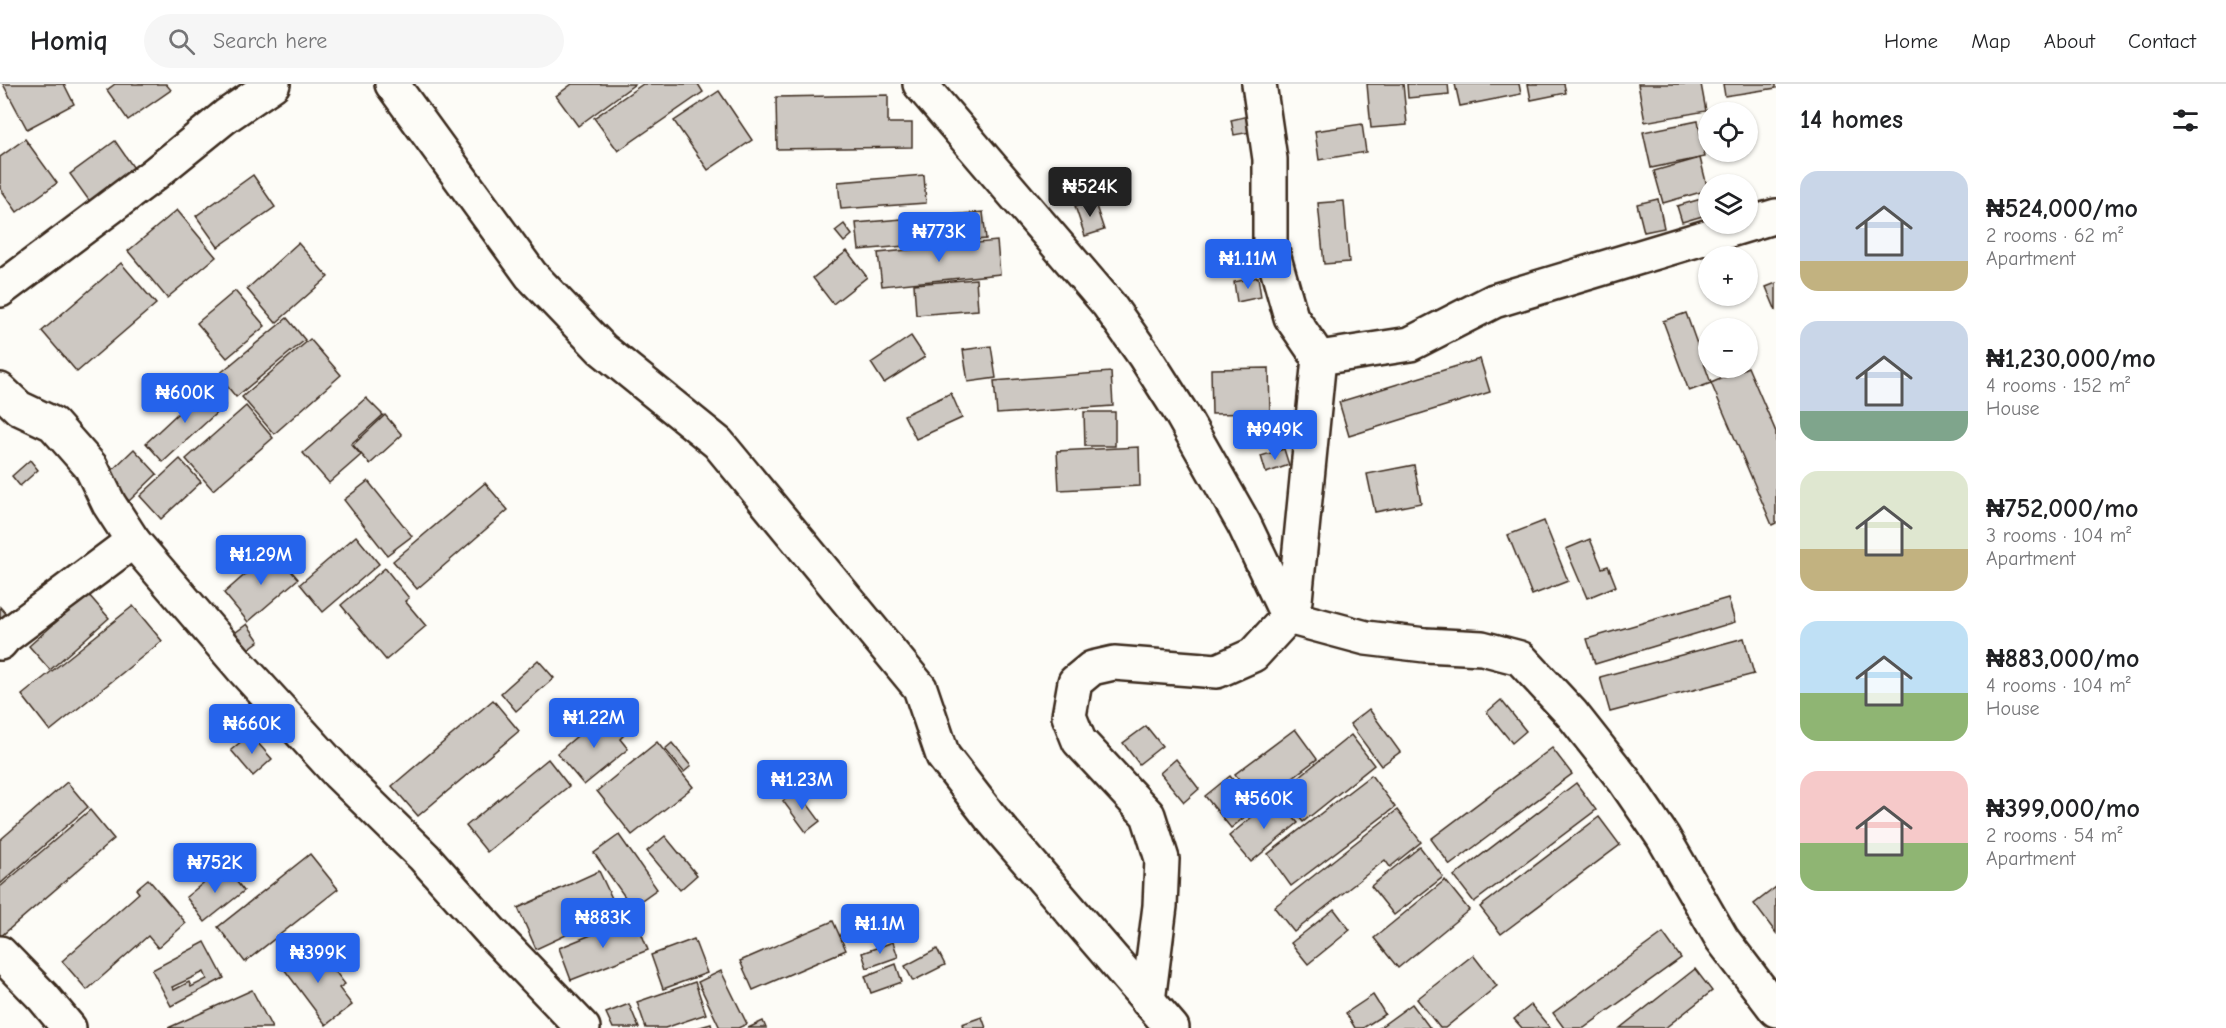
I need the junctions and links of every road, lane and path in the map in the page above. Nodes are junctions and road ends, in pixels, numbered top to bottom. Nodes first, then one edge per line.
1 (273, 84) edge
2 (392, 84) edge
3 (920, 84) edge
4 (1258, 84) edge
5 (1776, 216) edge
6 (0, 290) edge
7 (1319, 358) junction
8 (0, 390) edge
9 (133, 541) junction
10 (1288, 617) junction
11 (0, 643) edge
12 (0, 953) edge
13 (1148, 1001) junction
14 (1776, 1010) edge
15 (69, 1028) edge
16 (583, 1028) edge
17 (1172, 1028) edge

1 - 6 street
2 - 13 street
3 - 10 street
4 - 7 street
5 - 7 street
7 - 10 street
8 - 9 street
9 - 11 street
9 - 16 street
10 - 13 street
10 - 14 street
12 - 15 street
13 - 17 street

